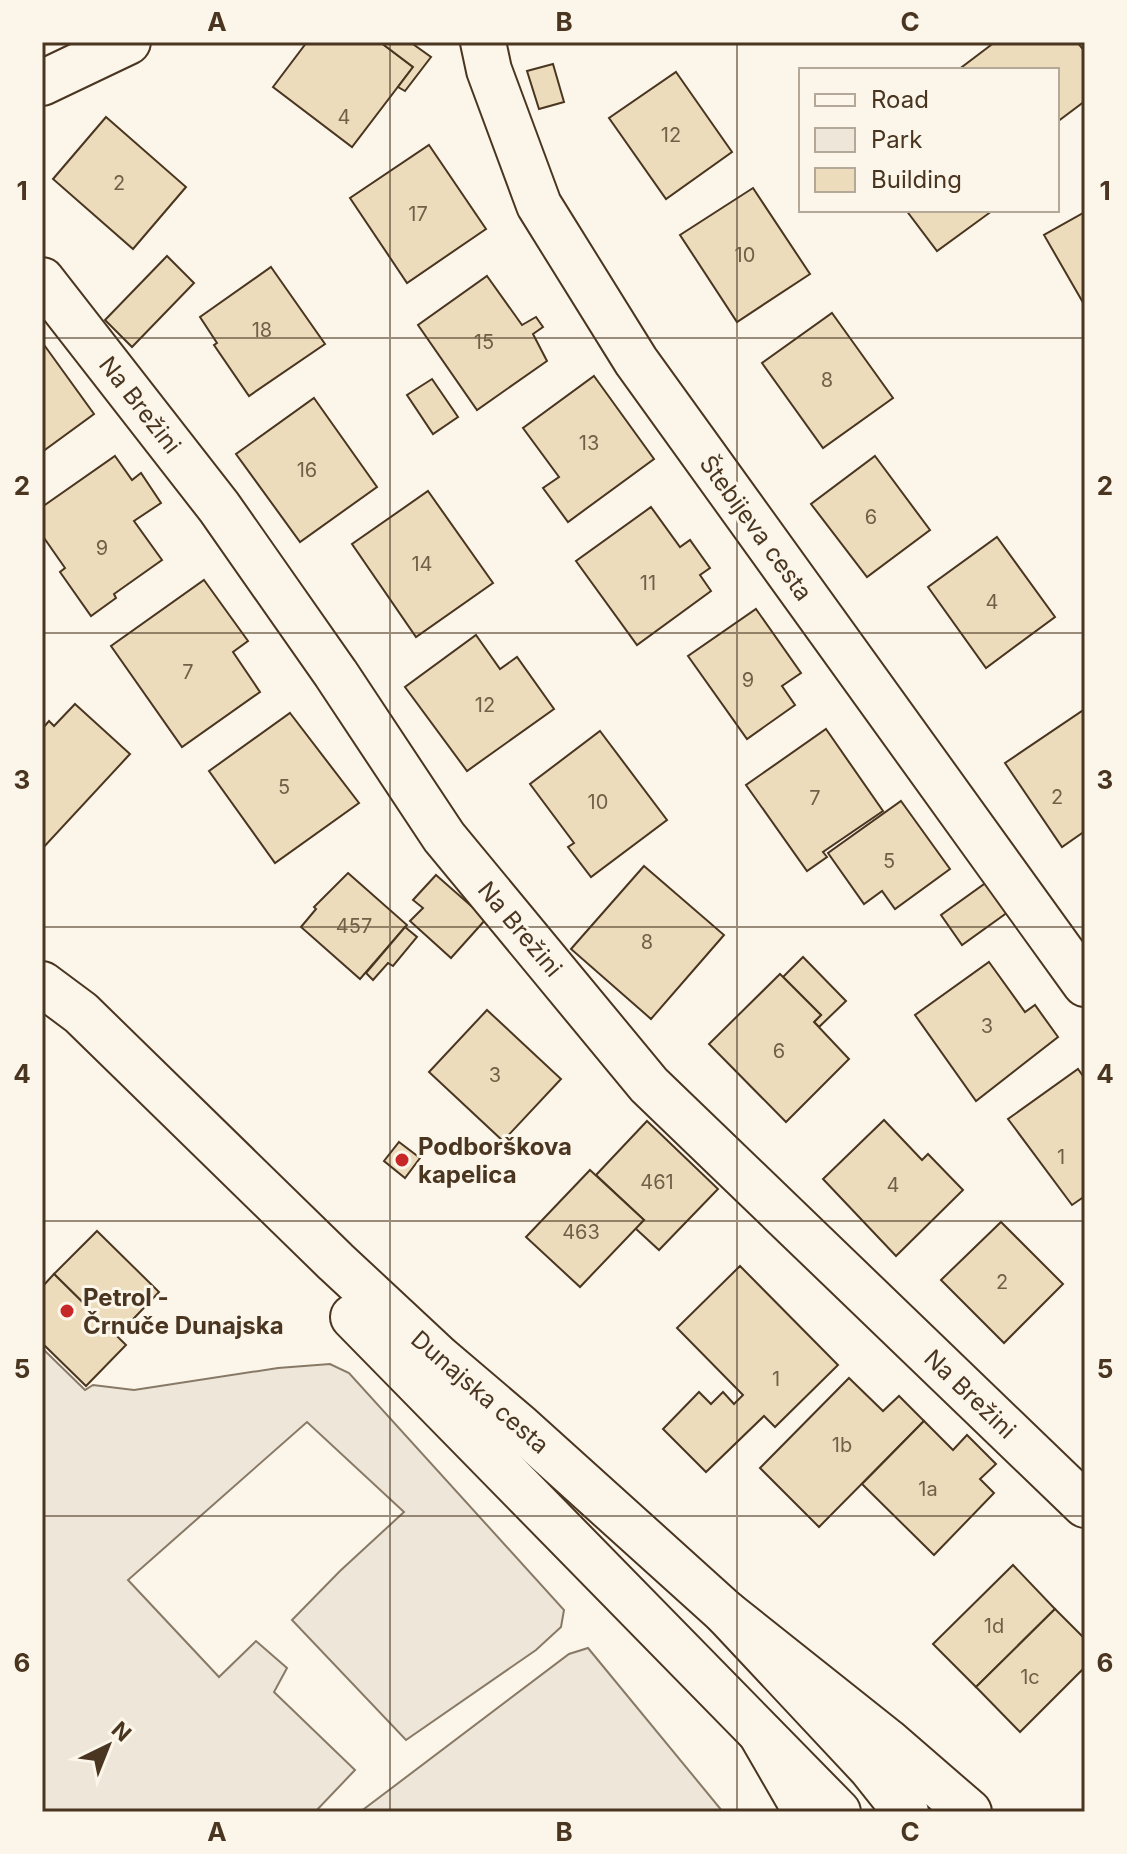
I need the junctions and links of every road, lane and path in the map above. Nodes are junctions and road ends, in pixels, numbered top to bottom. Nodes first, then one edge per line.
1 (128, 42) edge
2 (483, 42) edge
3 (42, 83) edge
4 (42, 280) edge
5 (42, 984) edge
6 (1085, 984) edge
7 (42, 1010) edge
8 (1085, 1505) edge
9 (726, 1613) junction
10 (761, 1734) junction
11 (806, 1812) edge
12 (838, 1812) edge
13 (906, 1812) edge
14 (969, 1812) edge

1 - 3 street
2 - 6 street, Štebijeva cesta
4 - 8 street, Na Brežini
5 - 9 street, Dunajska cesta
7 - 10 street, Dunajska cesta
9 - 13 street, Dunajska cesta
9 - 14 street
10 - 11 street
10 - 12 street, Dunajska cesta

